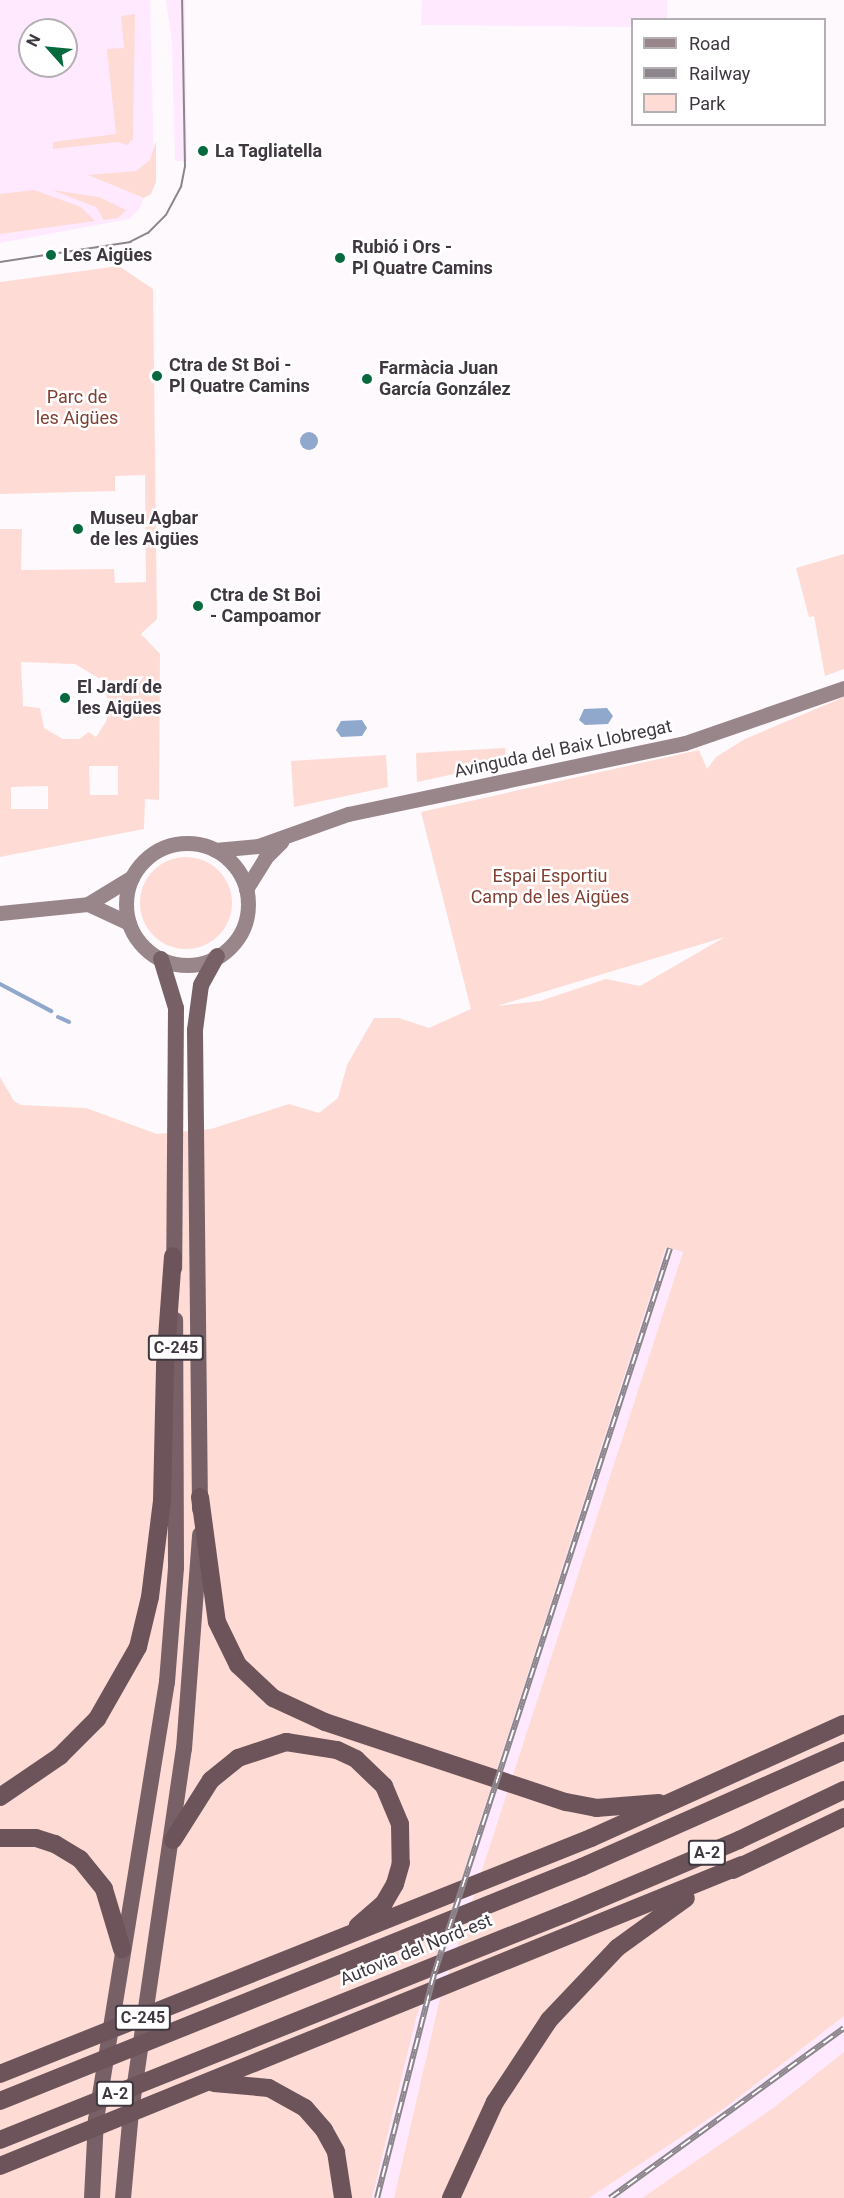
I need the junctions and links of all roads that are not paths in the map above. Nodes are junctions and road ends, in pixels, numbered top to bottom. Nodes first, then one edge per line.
1 (844, 688) edge
2 (287, 836) junction
3 (215, 850) junction
4 (132, 877) junction
5 (246, 889) junction
6 (88, 904) junction
7 (0, 913) edge
8 (129, 923) junction
9 (217, 956) junction
10 (161, 959) junction
11 (173, 1256) junction
12 (200, 1497) junction
13 (844, 1724) edge
14 (844, 1751) edge
15 (844, 1790) edge
16 (0, 1797) edge
17 (684, 1799) junction
18 (844, 1816) edge
19 (0, 1838) edge
20 (173, 1840) junction
21 (742, 1865) junction
22 (347, 1934) junction
23 (122, 1949) junction
24 (0, 2074) edge
25 (206, 2083) junction
26 (6, 2098) edge
27 (0, 2140) edge
28 (0, 2166) edge
29 (92, 2198) edge
30 (123, 2198) edge
31 (343, 2198) edge
32 (451, 2198) edge

1 - 2 main road, Avinguda del Baix Llobregat
2 - 3 main road, Avinguda del Baix Llobregat
2 - 5 main road, Avinguda del Baix Llobregat
3 - 4 main road
3 - 5 main road
4 - 6 main road
4 - 8 main road
5 - 9 main road
6 - 7 main road
6 - 8 main road
8 - 10 main road
9 - 10 main road
9 - 12 highway, C-245
10 - 11 highway, C-245
11 - 16 highway
11 - 23 highway, C-245
12 - 17 highway
12 - 20 highway, C-245
13 - 17 highway
14 - 26 highway, Autovia del Nord-est / A-2
15 - 27 highway, Autovia del Nord-est / A-2
17 - 22 highway
18 - 21 highway
19 - 23 highway
20 - 22 highway
20 - 30 highway, C-245
21 - 25 highway
21 - 32 highway
22 - 24 highway
23 - 29 highway, C-245
25 - 28 highway
25 - 31 highway

